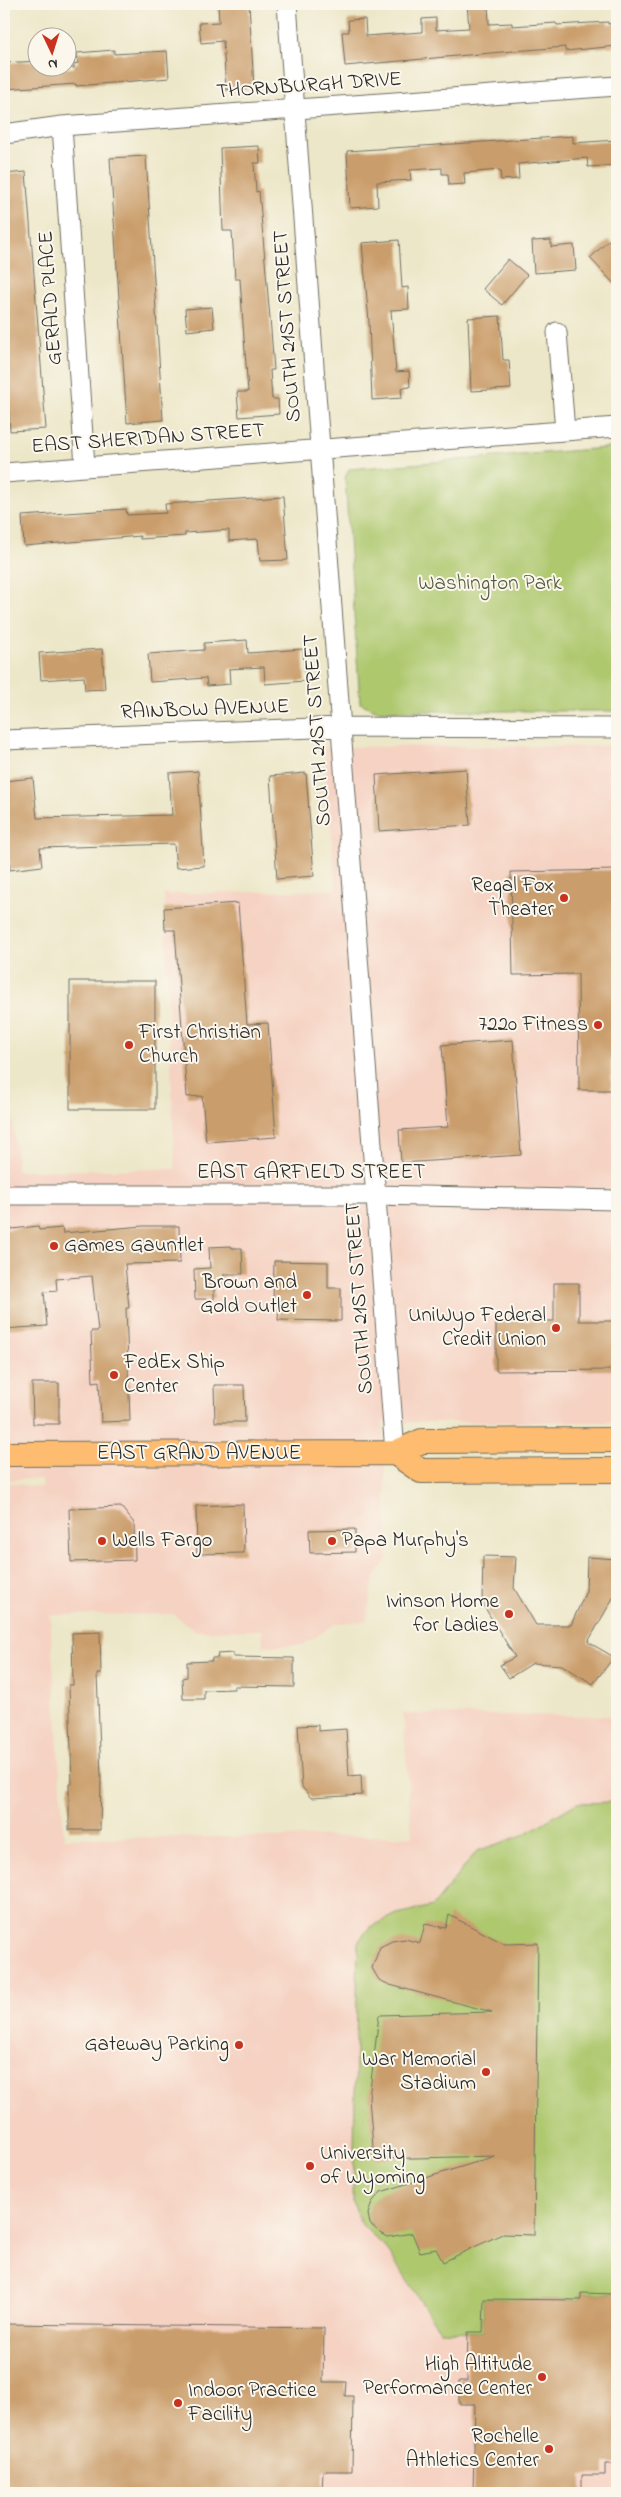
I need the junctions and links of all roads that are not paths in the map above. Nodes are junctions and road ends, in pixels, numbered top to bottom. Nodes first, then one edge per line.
1 (287, 4) edge
2 (617, 86) edge
3 (295, 110) junction
4 (62, 126) junction
5 (4, 134) edge
6 (557, 332) dead end
7 (617, 427) edge
8 (565, 431) junction
9 (320, 449) junction
10 (85, 466) junction
11 (4, 472) edge
12 (341, 727) junction
13 (617, 728) edge
14 (4, 740) edge
15 (4, 1195) edge
16 (375, 1195) junction
17 (617, 1200) edge
18 (617, 1440) edge
19 (394, 1453) junction
20 (4, 1454) edge
21 (617, 1470) edge

1 - 3 street, SOUTH 21ST STREET
2 - 3 street, THORNBURGH DRIVE
3 - 4 street, THORNBURGH DRIVE
3 - 9 street, SOUTH 21ST STREET
4 - 5 street, THORNBURGH DRIVE
4 - 10 street, GERALD PLACE
6 - 8 street
7 - 8 street, EAST SHERIDAN STREET
8 - 9 street, EAST SHERIDAN STREET
9 - 10 street, EAST SHERIDAN STREET
9 - 12 street, SOUTH 21ST STREET
10 - 11 street, EAST SHERIDAN STREET
12 - 13 street, RAINBOW AVENUE
12 - 14 street, RAINBOW AVENUE
12 - 16 street, SOUTH 21ST STREET
15 - 16 street, EAST GARFIELD STREET
16 - 17 street, EAST GARFIELD STREET
16 - 19 street, SOUTH 21ST STREET
18 - 19 main road, EAST GRAND AVENUE
19 - 20 main road, EAST GRAND AVENUE
19 - 21 main road

